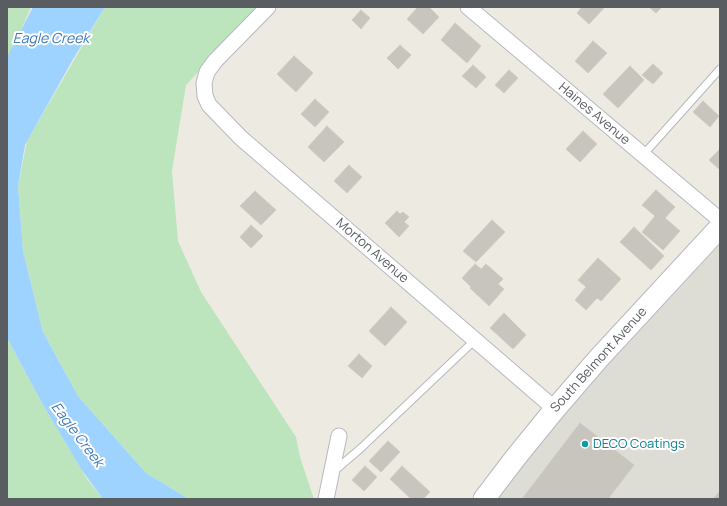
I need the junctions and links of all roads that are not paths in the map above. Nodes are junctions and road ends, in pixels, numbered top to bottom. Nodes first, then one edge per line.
1 (268, 7) edge
2 (468, 7) edge
3 (720, 70) edge
4 (643, 155) junction
5 (720, 220) edge
6 (720, 228) edge
7 (476, 340) junction
8 (555, 409) junction
9 (339, 436) dead end
10 (331, 473) junction
11 (326, 499) edge
12 (484, 499) edge

1 - 7 street, Morton Avenue
2 - 4 street, Haines Avenue
3 - 4 lane
4 - 5 street, Haines Avenue
6 - 8 main road, South Belmont Avenue
7 - 8 street, Morton Avenue
7 - 10 lane
8 - 12 main road, South Belmont Avenue
9 - 10 street
10 - 11 street

